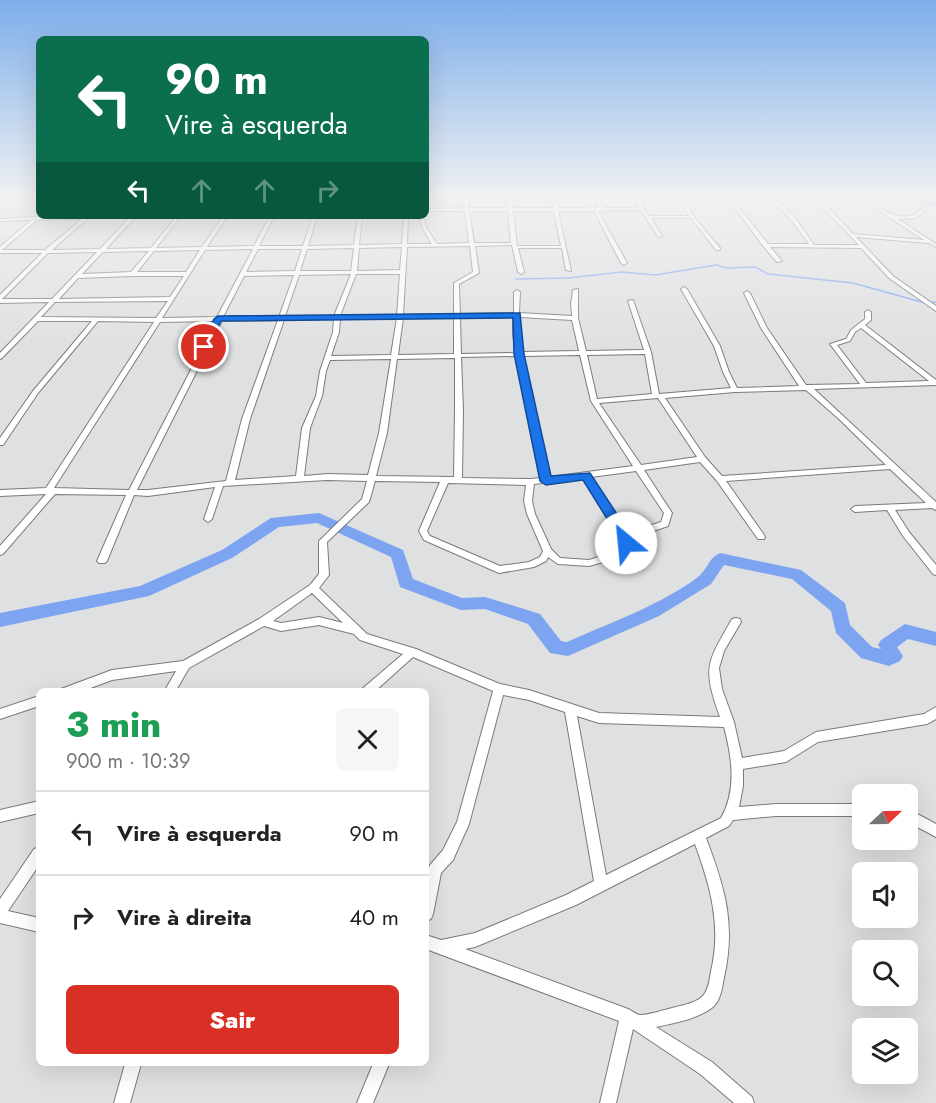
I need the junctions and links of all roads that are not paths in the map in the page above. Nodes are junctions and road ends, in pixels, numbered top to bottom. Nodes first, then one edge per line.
1 (52, 247) edge
2 (103, 247) edge
3 (280, 247) edge
4 (304, 247) edge
5 (356, 247) edge
6 (406, 247) edge
7 (472, 247) edge
8 (515, 247) edge
9 (563, 247) edge
10 (616, 247) edge
11 (767, 247) edge
12 (861, 247) edge
13 (154, 248) junction
14 (254, 248) junction
15 (205, 249) junction
16 (100, 250) junction
17 (0, 251) edge
18 (47, 252) junction
19 (779, 261) dead end
20 (624, 262) dead end
21 (569, 270) dead end
22 (354, 272) junction
23 (403, 272) junction
24 (521, 272) dead end
25 (297, 273) junction
26 (133, 274) junction
27 (188, 274) junction
28 (243, 274) junction
29 (76, 276) junction
30 (684, 289) dead end
31 (576, 290) dead end
32 (517, 292) dead end
33 (747, 293) dead end
34 (171, 299) junction
35 (0, 300) edge
36 (53, 300) junction
37 (631, 301) dead end
38 (936, 309) edge
39 (868, 312) dead end
40 (458, 315) junction
41 (517, 315) junction
42 (337, 316) junction
43 (400, 316) junction
44 (280, 318) junction
45 (575, 318) junction
46 (37, 319) junction
47 (218, 319) junction
48 (96, 320) junction
49 (158, 320) junction
50 (861, 325) junction
51 (583, 352) junction
52 (648, 352) junction
53 (519, 354) junction
54 (457, 356) junction
55 (0, 357) edge
56 (328, 358) junction
57 (394, 358) junction
58 (936, 383) edge
59 (865, 386) junction
60 (806, 388) junction
61 (735, 390) junction
62 (658, 396) junction
63 (594, 401) junction
64 (0, 443) edge
65 (702, 459) junction
66 (890, 467) junction
67 (638, 468) junction
68 (586, 476) junction
69 (371, 478) junction
70 (300, 479) junction
71 (445, 479) junction
72 (458, 479) junction
73 (720, 479) junction
74 (546, 481) junction
75 (530, 482) junction
76 (230, 483) junction
77 (220, 484) junction
78 (50, 491) junction
79 (0, 493) edge
80 (131, 493) junction
81 (935, 506) edge
82 (890, 508) junction
83 (855, 509) dead end
84 (208, 519) dead end
85 (625, 537) junction
86 (761, 537) dead end
87 (548, 551) junction
88 (0, 552) edge
89 (102, 561) dead end
90 (936, 572) edge
91 (314, 588) junction
92 (263, 622) junction
93 (736, 622) dead end
94 (355, 630) junction
95 (412, 652) junction
96 (185, 665) junction
97 (76, 688) edge
98 (171, 688) edge
99 (371, 688) edge
100 (499, 689) junction
101 (36, 702) edge
102 (570, 710) junction
103 (936, 712) edge
104 (0, 714) edge
105 (728, 722) junction
106 (737, 764) junction
107 (36, 808) edge
108 (852, 810) edge
109 (730, 814) junction
110 (0, 816) edge
111 (918, 821) edge
112 (936, 831) edge
113 (699, 836) junction
114 (36, 858) edge
115 (430, 868) edge
116 (601, 884) junction
117 (0, 911) edge
118 (0, 916) edge
119 (36, 924) edge
120 (429, 943) edge
121 (442, 947) junction
122 (633, 1020) junction
123 (132, 1066) edge
124 (380, 1066) edge
125 (122, 1103) edge
126 (364, 1103) edge
127 (608, 1103) edge
128 (746, 1103) edge

1 - 18 street
2 - 16 street
3 - 14 street
4 - 25 street
5 - 22 street
6 - 23 street
7 - 40 street
8 - 24 street
9 - 21 street
10 - 20 street
11 - 19 street
12 - 38 street
13 - 15 street
13 - 16 street
13 - 26 street
14 - 15 street
14 - 28 street
15 - 27 street
16 - 18 street
16 - 29 street
17 - 18 street
18 - 35 street
22 - 23 street
22 - 25 street
22 - 42 street
23 - 43 street
25 - 28 street
25 - 44 street
26 - 27 street
26 - 29 street
27 - 34 street
28 - 47 street
29 - 36 street
30 - 61 street
31 - 45 street
32 - 41 street
33 - 60 street
34 - 36 street
34 - 49 street
35 - 36 street
36 - 46 street
37 - 52 street
39 - 50 street
40 - 41 street
40 - 43 street
40 - 54 street
41 - 45 street
41 - 53 street
42 - 43 street
42 - 44 street
42 - 56 street
43 - 57 street
44 - 47 street
44 - 76 street
45 - 51 street
46 - 48 street
46 - 55 street
47 - 49 street
47 - 80 street
48 - 49 street
48 - 64 street
49 - 78 street
50 - 58 street
50 - 59 street
51 - 52 street
51 - 53 street
51 - 63 street
52 - 62 street
53 - 54 street
53 - 74 street
54 - 57 street
54 - 72 street
56 - 57 street
56 - 70 street
57 - 69 street
58 - 59 street
59 - 60 street
60 - 61 street
60 - 66 street
61 - 62 street
62 - 63 street
62 - 65 street
63 - 67 street
65 - 67 street
65 - 73 street
66 - 73 street
66 - 81 street
67 - 68 street
67 - 85 street
68 - 74 street
68 - 85 street
69 - 70 street
69 - 71 street
69 - 91 street
70 - 76 street
71 - 72 street
71 - 87 street
72 - 75 street
73 - 86 street
74 - 75 street
75 - 87 street
76 - 77 street
77 - 80 street
77 - 84 street
78 - 79 street
78 - 80 street
78 - 88 street
80 - 89 street
81 - 82 street
82 - 83 street
82 - 90 street
85 - 87 street
91 - 92 street
91 - 94 street
92 - 94 street
92 - 96 street
93 - 105 street
94 - 95 street
95 - 99 street
95 - 100 street
96 - 97 street
96 - 98 street
100 - 102 street
100 - 115 street
101 - 104 street
102 - 105 street
102 - 116 street
103 - 106 street
105 - 106 street
106 - 109 street
107 - 110 street
108 - 109 street
109 - 113 street
111 - 112 street
113 - 116 street
113 - 122 street
114 - 117 street
116 - 121 street
118 - 119 street
120 - 121 street
121 - 122 street
122 - 127 street
122 - 128 street
123 - 125 street
124 - 126 street

